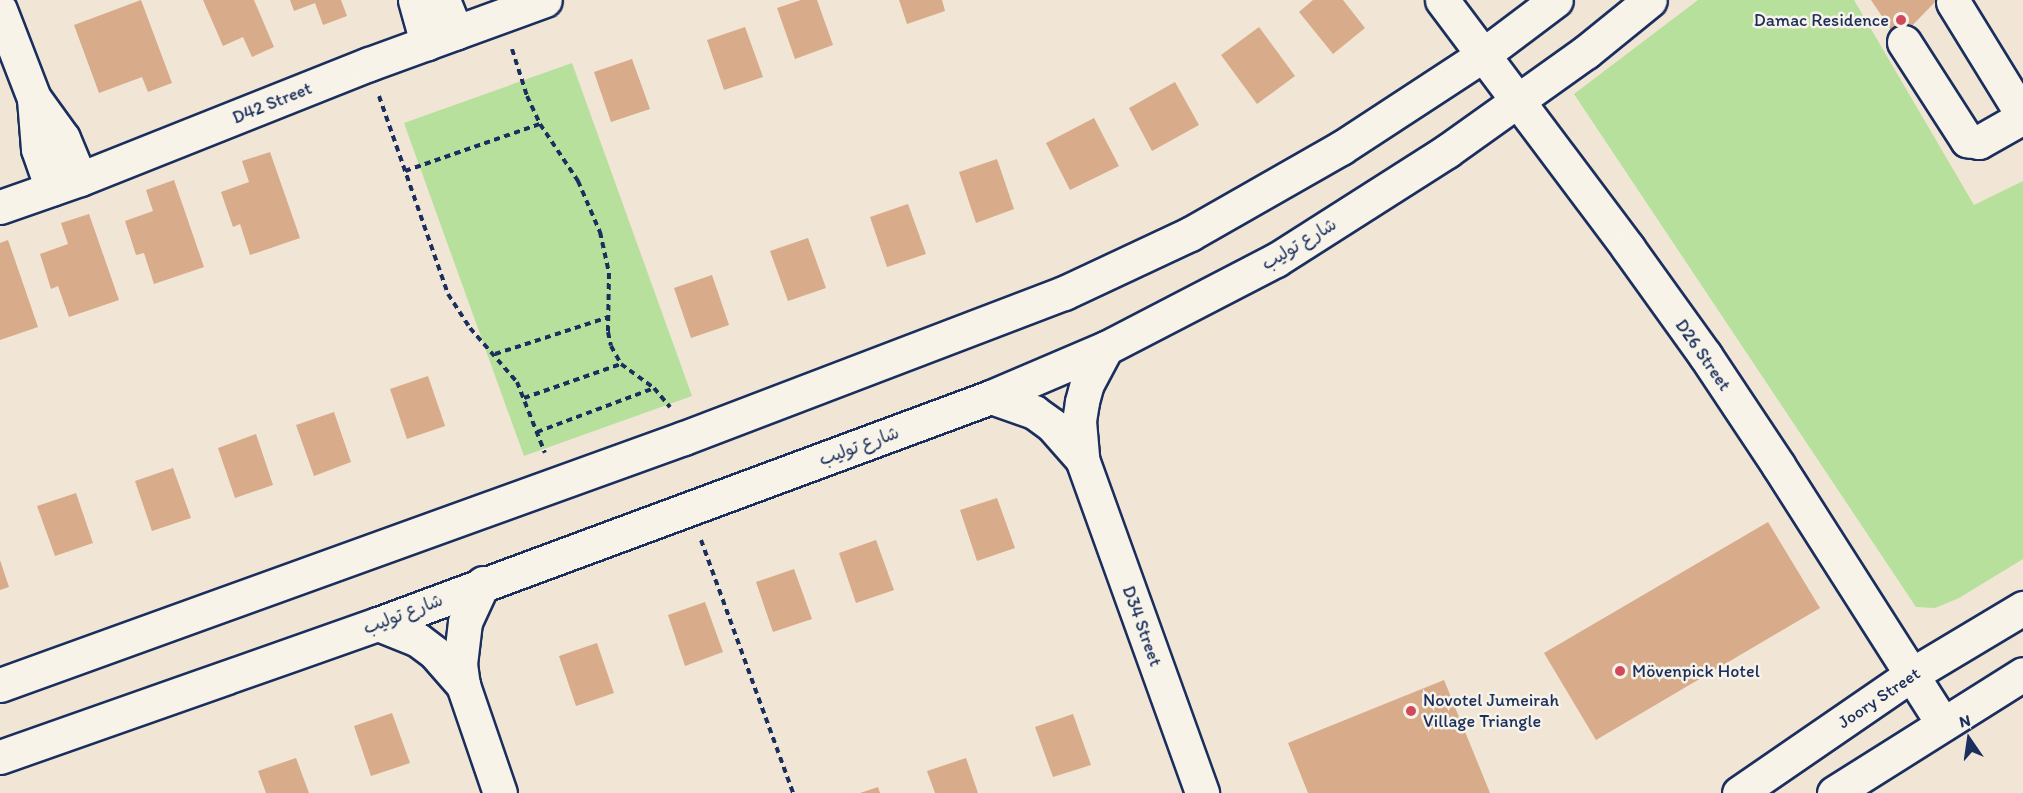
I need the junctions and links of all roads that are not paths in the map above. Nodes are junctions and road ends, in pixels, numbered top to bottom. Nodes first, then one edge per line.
1 (415, 0) edge
2 (442, 0) edge
3 (545, 0) edge
4 (1442, 0) edge
5 (1556, 0) edge
6 (1650, 0) edge
7 (1953, 2) dead end
8 (0, 10) edge
9 (442, 38) junction
10 (1904, 42) dead end
11 (1483, 55) junction
12 (1518, 102) junction
13 (2023, 117) edge
14 (66, 184) junction
15 (0, 207) edge
16 (1106, 348) junction
17 (991, 397) junction
18 (1082, 459) junction
19 (483, 584) junction
20 (2023, 608) edge
21 (378, 624) junction
22 (2023, 674) edge
23 (1911, 675) junction
24 (0, 685) edge
25 (463, 685) junction
26 (1943, 724) junction
27 (0, 757) edge
28 (500, 793) edge
29 (1202, 793) edge
30 (1739, 793) edge
31 (1834, 793) edge

1 - 9 street
2 - 9 street
3 - 9 street, D42 Street
4 - 11 street, D26 Street
5 - 11 street
6 - 12 street, شارع توليب
7 - 13 street
8 - 14 street
9 - 14 street, D42 Street
10 - 13 street
11 - 12 street, D26 Street
11 - 24 street
12 - 16 street, شارع توليب
12 - 23 street, D26 Street
14 - 15 street, D42 Street
16 - 17 street, شارع توليب
16 - 18 street, D34 Street
17 - 18 street, D34 Street
17 - 19 street, شارع توليب
18 - 29 street, D34 Street
19 - 21 street, شارع توليب
19 - 25 street
20 - 23 street, Joory Street
21 - 25 street
21 - 27 street, شارع توليب
22 - 26 street
23 - 26 street, D26 Street
23 - 30 street, Joory Street
25 - 28 street
26 - 31 street

